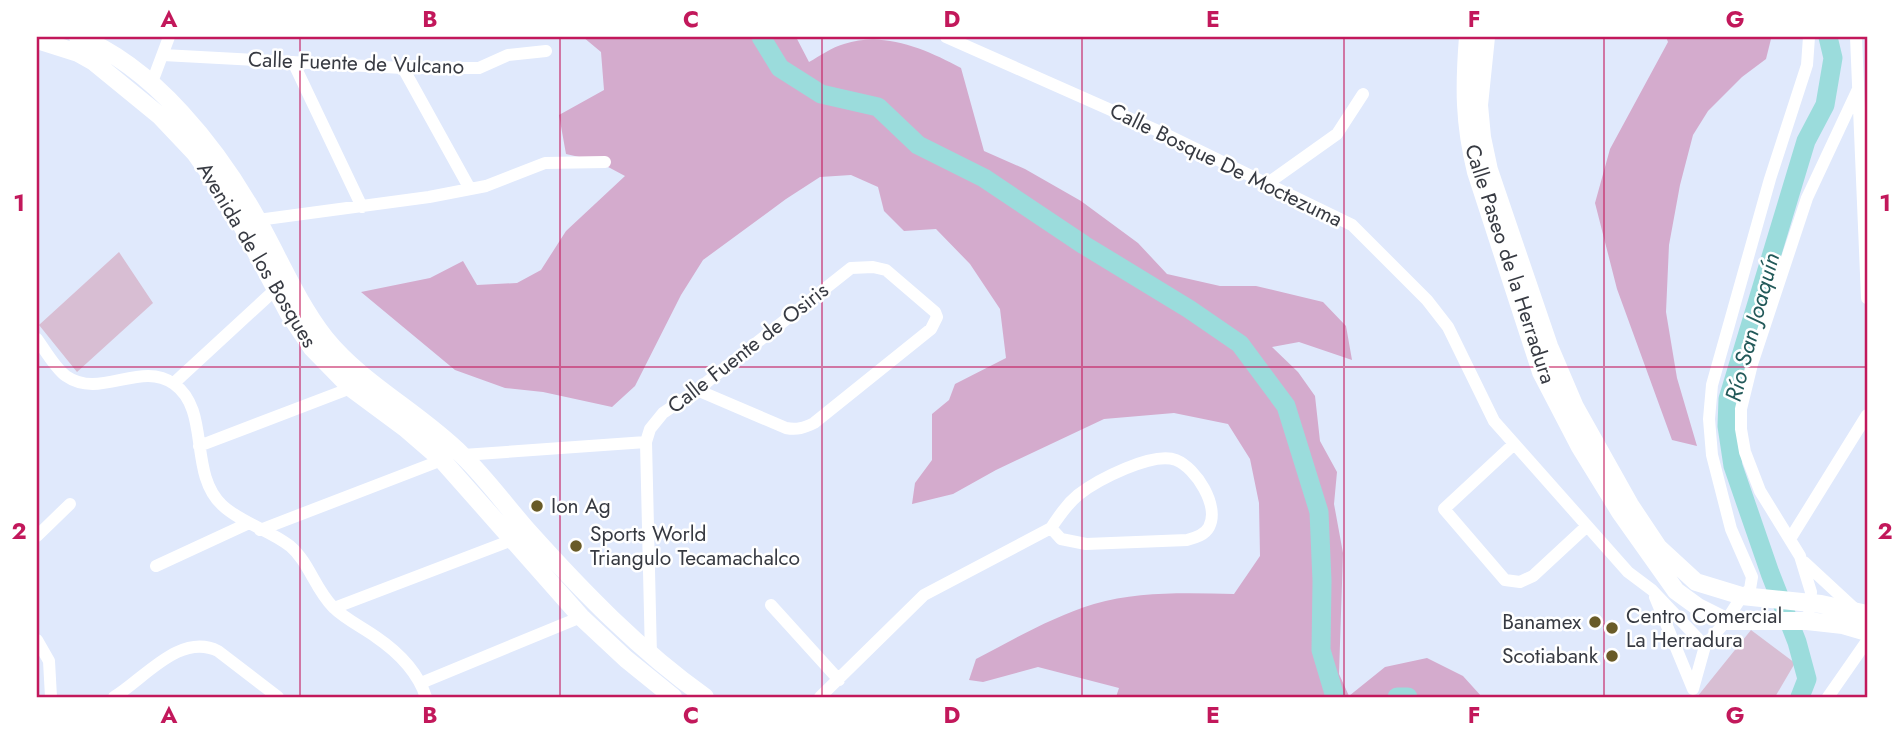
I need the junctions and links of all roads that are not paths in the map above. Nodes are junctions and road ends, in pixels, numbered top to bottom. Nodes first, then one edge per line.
1 (78, 37) edge
2 (169, 37) edge
3 (946, 37) edge
4 (1468, 37) edge
5 (1486, 37) edge
6 (1809, 37) edge
7 (1856, 37) edge
8 (37, 40) edge
9 (546, 51) dead end
10 (163, 55) junction
11 (293, 62) junction
12 (402, 68) junction
13 (151, 85) junction
14 (1858, 89) junction
15 (1363, 94) dead end
16 (1837, 130) junction
17 (1860, 141) junction
18 (605, 162) dead end
19 (1269, 183) junction
20 (470, 189) junction
21 (362, 207) junction
22 (258, 220) junction
23 (276, 289) junction
24 (1867, 298) edge
25 (37, 339) edge
26 (173, 383) junction
27 (351, 388) junction
28 (697, 390) junction
29 (1867, 415) edge
30 (646, 442) junction
31 (1514, 444) junction
32 (199, 446) junction
33 (463, 456) junction
34 (442, 460) junction
35 (70, 504) dead end
36 (1587, 526) junction
37 (255, 527) junction
38 (1051, 528) junction
39 (37, 536) edge
40 (1790, 539) junction
41 (512, 540) junction
42 (1800, 556) junction
43 (156, 566) dead end
44 (1688, 576) junction
45 (1652, 590) junction
46 (1676, 591) junction
47 (1742, 596) junction
48 (771, 605) dead end
49 (334, 608) junction
50 (1808, 612) junction
51 (1862, 613) edge
52 (581, 617) junction
53 (1726, 621) junction
54 (1867, 632) edge
55 (37, 640) edge
56 (1867, 641) edge
57 (1705, 646) junction
58 (651, 656) junction
59 (676, 676) junction
60 (839, 680) junction
61 (421, 683) junction
62 (663, 695) edge
63 (51, 697) edge
64 (114, 697) edge
65 (278, 697) edge
66 (426, 697) edge
67 (705, 697) edge
68 (820, 697) edge
69 (1828, 697) edge

1 - 13 main road, Avenida de los Bosques
2 - 10 street
3 - 19 street, Calle Bosque De Moctezuma
4 - 46 main road, Calle Paseo de la Herradura
5 - 44 main road, Calle Paseo de la Herradura
6 - 47 street
7 - 14 street
8 - 23 main road, Avenida de los Bosques
9 - 12 street, Calle Fuente de Vulcano
10 - 11 street, Calle Fuente de Vulcano
10 - 13 street
11 - 12 street, Calle Fuente de Vulcano
11 - 21 street
12 - 20 street
13 - 22 main road, Avenida de los Bosques
14 - 16 street
14 - 17 street
15 - 19 street
16 - 17 street
16 - 40 street
17 - 24 street
18 - 20 street
19 - 31 street, Calle Bosque De Moctezuma
20 - 21 street
21 - 22 street
22 - 33 main road, Avenida de los Bosques
23 - 26 street
23 - 27 main road, Avenida de los Bosques
25 - 26 street
26 - 32 street
27 - 32 street
27 - 34 main road, Avenida de los Bosques
28 - 28 street, Calle Fuente de Osiris
28 - 30 street, Calle Fuente de Osiris
29 - 40 street
30 - 33 street
30 - 58 street
31 - 36 street, Calle Bosque De Moctezuma
31 - 36 street
32 - 37 street
33 - 58 main road, Avenida de los Bosques
34 - 37 street
34 - 41 main road, Avenida de los Bosques
35 - 39 street
36 - 45 street, Calle Bosque De Moctezuma
37 - 43 street
37 - 49 street
38 - 38 street
38 - 60 street
40 - 42 street
41 - 49 street
41 - 52 main road, Avenida de los Bosques
42 - 50 street
42 - 51 street, Calle Paseo de la Herradura
44 - 46 street
44 - 47 main road, Calle Paseo de la Herradura
45 - 46 street
45 - 57 street, Calle Bosque De Moctezuma
45 - 57 street
46 - 53 main road, Calle Paseo de la Herradura
47 - 50 main road, Calle Paseo de la Herradura
47 - 53 street
48 - 60 street
49 - 61 street
50 - 51 main road, Calle Paseo de la Herradura
50 - 53 main road, Calle Paseo de la Herradura
50 - 54 main road, Calle Paseo de la Herradura
52 - 61 street
52 - 62 main road, Avenida de los Bosques
53 - 57 street
55 - 63 street
56 - 69 street
58 - 59 main road, Avenida de los Bosques
59 - 62 street
59 - 67 main road, Avenida de los Bosques
60 - 68 street
61 - 66 street
64 - 65 street

